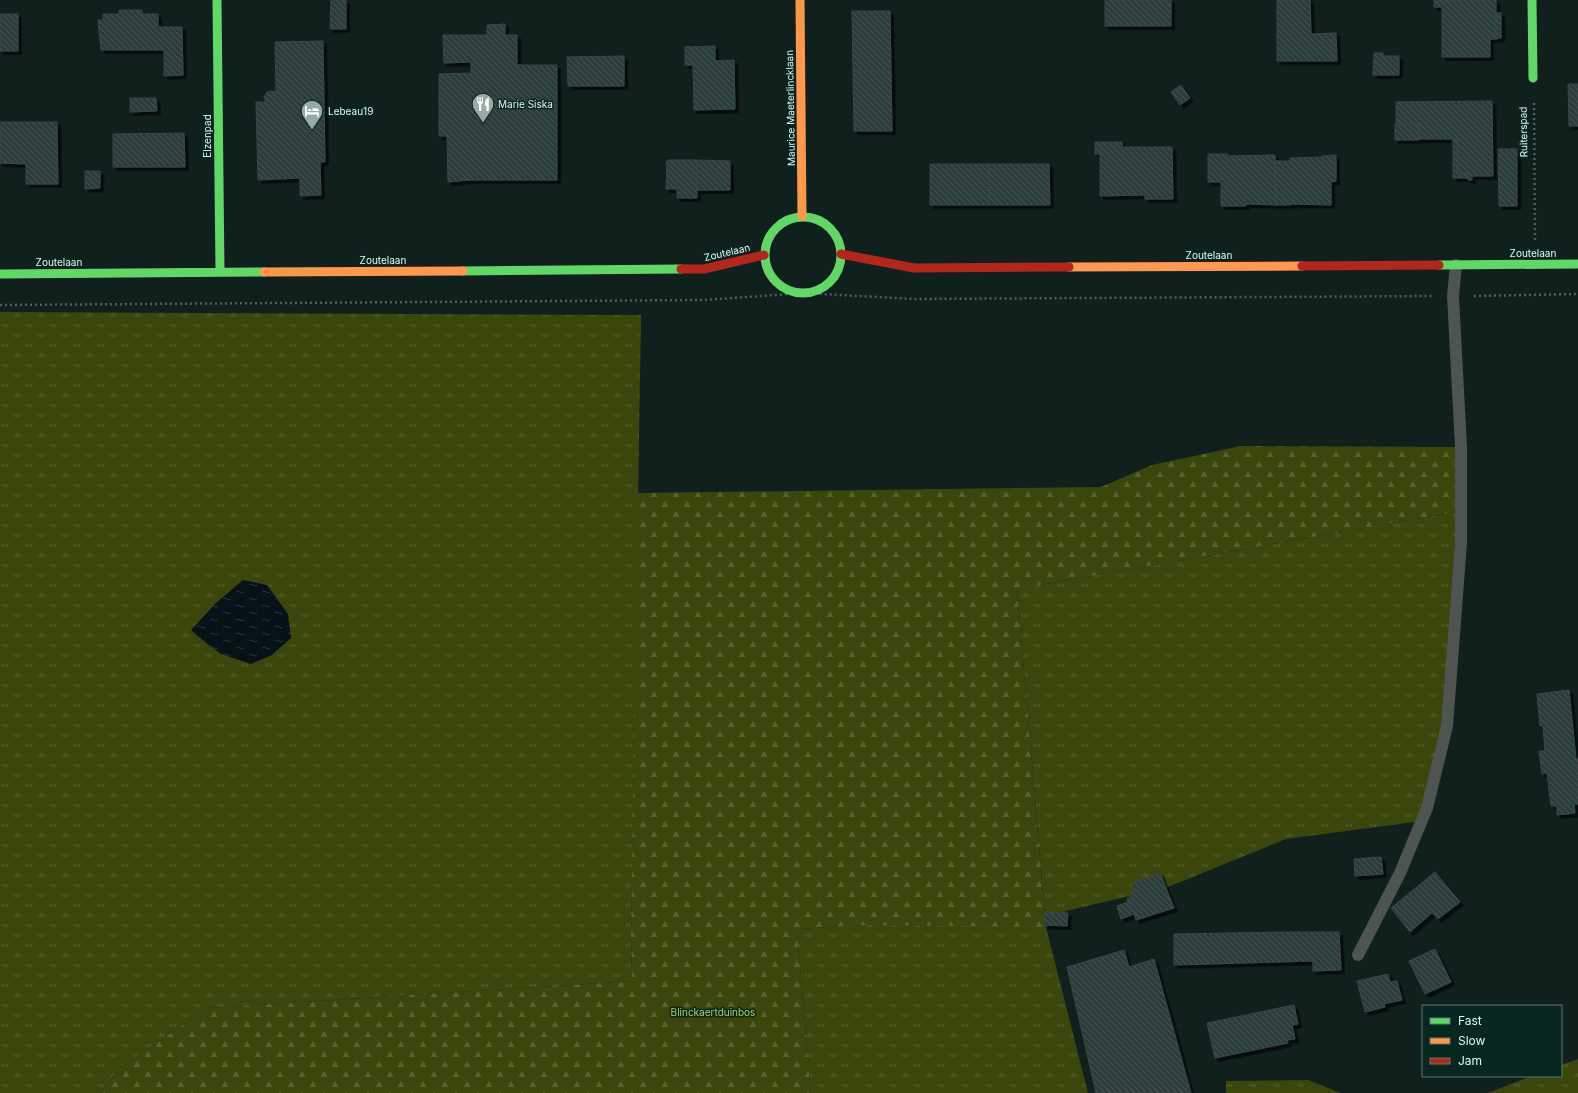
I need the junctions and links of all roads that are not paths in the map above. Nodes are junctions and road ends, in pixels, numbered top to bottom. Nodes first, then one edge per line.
1 (217, 0) edge
2 (800, 0) edge
3 (1532, 0) edge
4 (1533, 78) road end
5 (802, 216) junction
6 (842, 254) junction
7 (764, 255) junction
8 (1578, 264) edge
9 (1456, 265) junction
10 (220, 272) junction
11 (0, 274) edge
12 (1358, 955) dead end

1 - 10 street, Elzenpad
2 - 5 street, Maurice Maeterlincklaan
3 - 4 street
5 - 6 street
5 - 7 street, Zoutelaan
6 - 7 street, Zoutelaan
6 - 9 street, Zoutelaan
7 - 10 street, Zoutelaan
8 - 9 street, Zoutelaan
9 - 12 lane
10 - 11 street, Zoutelaan

